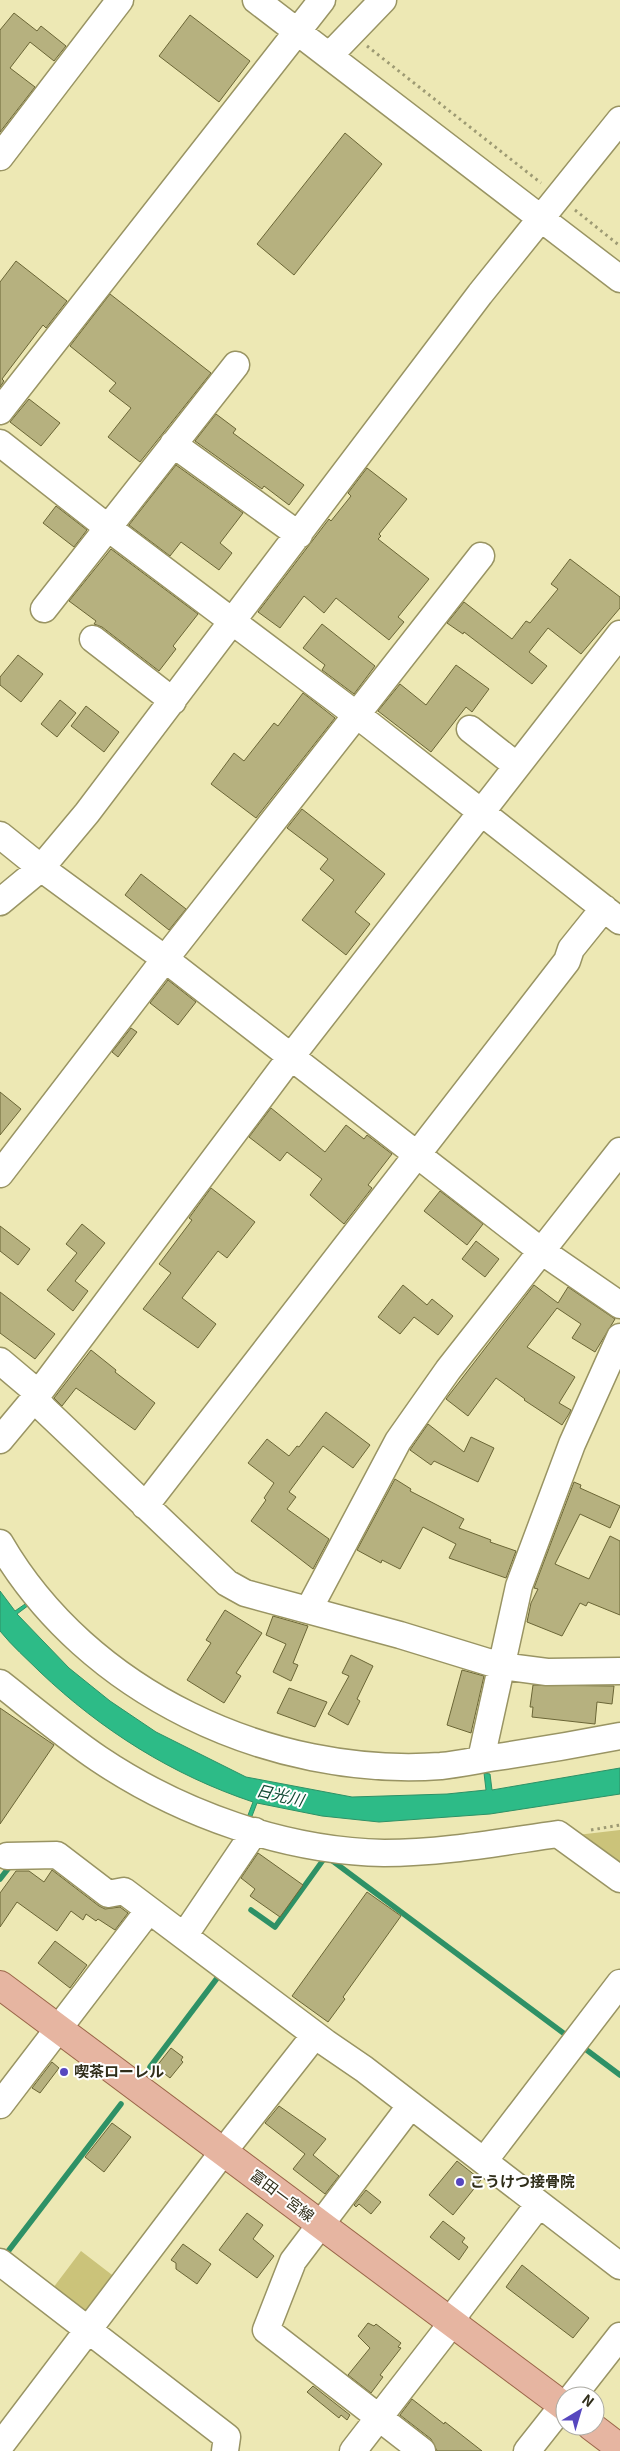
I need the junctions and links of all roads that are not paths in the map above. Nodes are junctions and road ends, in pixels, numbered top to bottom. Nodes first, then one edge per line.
1 (120, 0) edge
2 (256, 0) edge
3 (322, 0) edge
4 (383, 0) edge
5 (298, 32) junction
6 (330, 55) junction
7 (620, 120) edge
8 (0, 157) edge
9 (542, 219) junction
10 (620, 279) edge
11 (236, 365) dead end
12 (0, 411) edge
13 (0, 443) edge
14 (173, 444) junction
15 (107, 527) junction
16 (299, 535) junction
17 (481, 556) dead end
18 (44, 609) dead end
19 (232, 622) junction
20 (620, 634) edge
21 (93, 639) dead end
22 (173, 701) junction
23 (357, 716) junction
24 (470, 729) dead end
25 (518, 766) junction
26 (481, 813) junction
27 (0, 835) edge
28 (41, 868) junction
29 (0, 902) edge
30 (612, 914) edge
31 (165, 959) junction
32 (290, 1058) junction
33 (620, 1151) edge
34 (416, 1156) junction
35 (0, 1174) edge
36 (540, 1250) junction
37 (620, 1305) edge
38 (620, 1337) edge
39 (0, 1361) edge
40 (35, 1398) junction
41 (0, 1440) edge
42 (145, 1506) junction
43 (0, 1543) edge
44 (309, 1610) junction
45 (501, 1666) junction
46 (620, 1671) edge
47 (0, 1684) edge
48 (620, 1736) edge
49 (481, 1759) junction
50 (255, 1831) junction
51 (8, 1856) dead end
52 (620, 1879) edge
53 (149, 1910) junction
54 (184, 1936) junction
55 (620, 1983) edge
56 (0, 1986) edge
57 (58, 2029) junction
58 (315, 2035) junction
59 (0, 2105) edge
60 (411, 2105) junction
61 (223, 2152) junction
62 (484, 2161) junction
63 (540, 2204) junction
64 (320, 2224) junction
65 (0, 2262) edge
66 (620, 2266) edge
67 (452, 2323) junction
68 (89, 2330) junction
69 (620, 2336) edge
70 (580, 2386) edge
71 (555, 2395) edge
72 (555, 2417) edge
73 (379, 2418) junction
74 (604, 2436) edge
75 (0, 2446) edge
76 (620, 2448) edge
77 (225, 2451) edge
78 (353, 2451) edge
79 (422, 2451) edge
80 (527, 2451) edge

1 - 8 street
2 - 5 street
3 - 5 street
4 - 6 street
5 - 6 street
5 - 12 street
6 - 9 street
7 - 9 street
9 - 10 street
9 - 16 street
11 - 14 street
13 - 15 street
14 - 15 street
14 - 16 street
15 - 18 street
15 - 19 street
16 - 19 street
17 - 23 street
19 - 22 street
19 - 23 street
20 - 25 street
21 - 22 street
22 - 28 street
23 - 26 street
23 - 31 street
24 - 25 street
25 - 26 street
26 - 30 street
26 - 32 street
27 - 28 street
28 - 29 street
28 - 31 street
30 - 34 street
31 - 32 street
31 - 35 street
32 - 34 street
32 - 40 street
33 - 36 street
34 - 36 street
34 - 42 street
36 - 37 street
36 - 44 street
38 - 45 street
39 - 40 street
40 - 41 street
40 - 42 street
42 - 44 street
43 - 49 street
44 - 45 street
45 - 46 street
45 - 49 street
47 - 50 street
48 - 49 street
50 - 52 street
50 - 54 street
51 - 53 street
53 - 54 street
53 - 57 street
54 - 58 street
55 - 62 street
56 - 57 main road, 富田一宮線
57 - 59 street
57 - 61 main road, 富田一宮線
58 - 60 street
58 - 61 street
60 - 62 street
60 - 64 street
61 - 64 main road, 富田一宮線
61 - 68 street
62 - 63 street
63 - 66 street
63 - 67 street
64 - 67 main road, 富田一宮線
64 - 73 street
65 - 68 street
67 - 71 main road, 富田一宮線
67 - 73 street
68 - 75 street
68 - 77 street
69 - 70 street
72 - 80 street
73 - 78 street
73 - 79 street
74 - 76 main road

